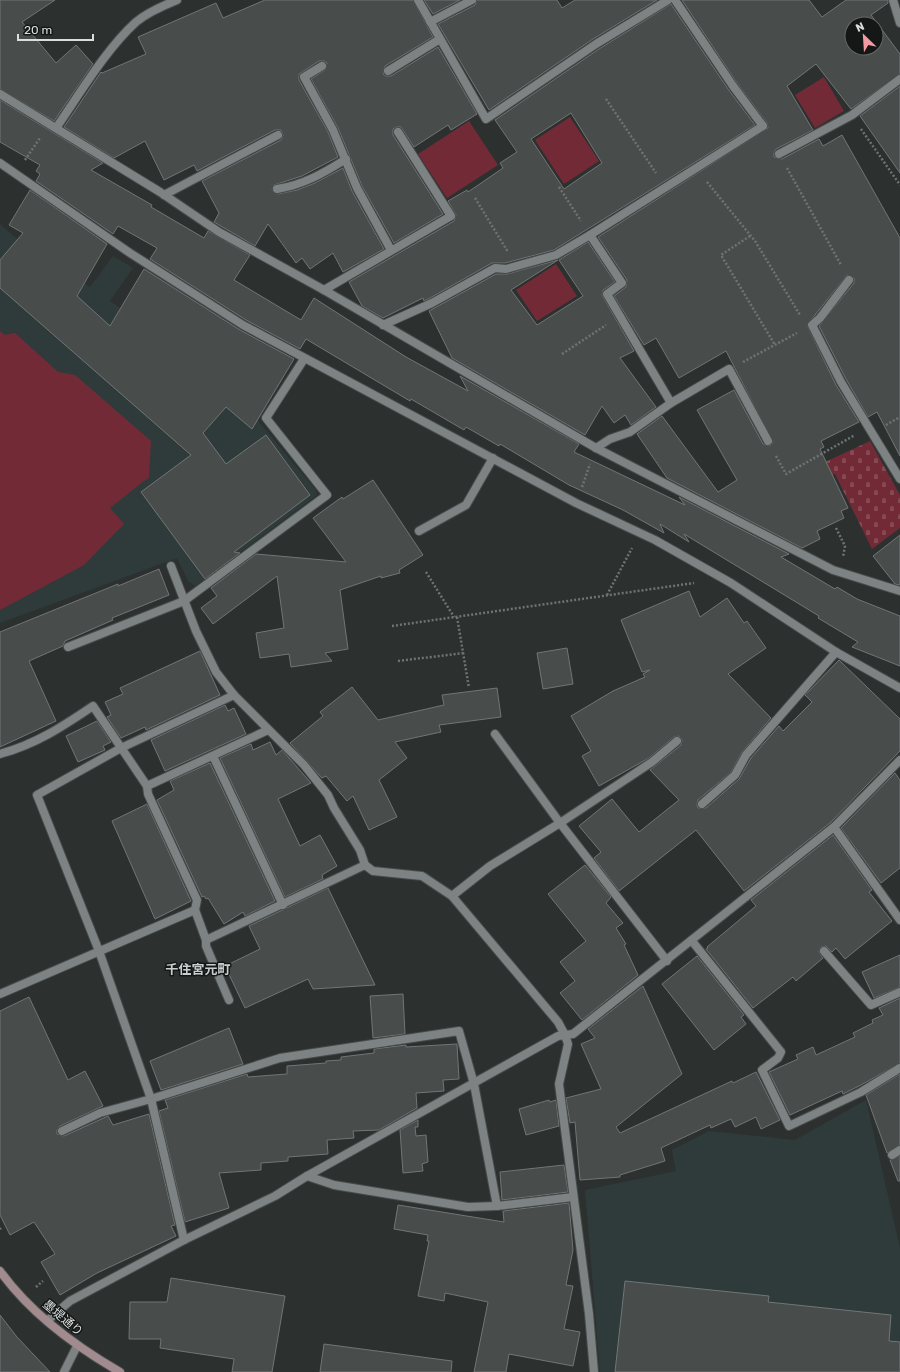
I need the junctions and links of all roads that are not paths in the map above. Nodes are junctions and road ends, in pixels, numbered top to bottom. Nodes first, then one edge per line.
1 (177, 0) edge
2 (418, 0) edge
3 (472, 0) edge
4 (668, 0) edge
5 (675, 0) edge
6 (893, 0) edge
7 (430, 22) junction
8 (900, 23) edge
9 (440, 39) junction
10 (322, 66) dead end
11 (388, 71) dead end
12 (900, 79) edge
13 (0, 94) edge
14 (53, 126) junction
15 (398, 132) dead end
16 (278, 135) dead end
17 (779, 154) road end
18 (346, 159) junction
19 (0, 163) edge
20 (277, 189) dead end
21 (164, 195) junction
22 (590, 234) junction
23 (391, 250) junction
24 (849, 280) road end
25 (324, 290) junction
26 (383, 325) junction
27 (304, 359) junction
28 (671, 403) junction
29 (768, 441) road end
30 (596, 448) junction
31 (493, 458) junction
32 (900, 479) edge
33 (419, 531) dead end
34 (171, 566) dead end
35 (900, 591) edge
36 (184, 601) junction
37 (68, 647) dead end
38 (836, 652) junction
39 (900, 688) edge
40 (234, 695) junction
41 (268, 730) junction
42 (495, 734) dead end
43 (677, 741) dead end
44 (121, 748) junction
45 (0, 754) edge
46 (213, 756) junction
47 (900, 760) edge
48 (147, 786) junction
49 (702, 804) dead end
50 (560, 823) junction
51 (834, 827) junction
52 (365, 865) junction
53 (452, 896) junction
54 (283, 905) junction
55 (195, 910) junction
56 (900, 920) edge
57 (206, 940) junction
58 (692, 941) junction
59 (99, 951) junction
60 (824, 951) dead end
61 (667, 961) junction
62 (900, 992) edge
63 (0, 994) edge
64 (229, 1000) dead end
65 (566, 1035) junction
66 (900, 1068) edge
67 (474, 1084) junction
68 (150, 1099) junction
69 (62, 1131) dead end
70 (900, 1150) edge
71 (892, 1156) dead end
72 (307, 1176) junction
73 (574, 1197) junction
74 (497, 1206) junction
75 (184, 1240) junction
76 (1, 1273) edge
77 (47, 1321) junction
78 (77, 1346) junction
79 (64, 1372) edge
80 (120, 1372) edge
81 (594, 1372) edge

1 - 14 street
2 - 7 street
3 - 7 street
4 - 9 street
5 - 22 street
6 - 8 street
7 - 9 street
9 - 11 street
10 - 18 street
12 - 17 street
13 - 14 street
14 - 21 street
15 - 23 street
16 - 21 street
18 - 20 street
18 - 23 street
19 - 27 street
21 - 25 street
22 - 26 street
22 - 28 street
23 - 25 street
24 - 32 street
25 - 26 street
26 - 30 street
27 - 31 street
27 - 36 street
28 - 29 street
28 - 30 street
30 - 35 street
31 - 33 street
31 - 38 street
34 - 36 street
36 - 37 street
36 - 40 street
38 - 39 street
38 - 49 street
40 - 41 street
40 - 44 street
41 - 46 street
41 - 52 street
42 - 50 street
43 - 50 street
44 - 45 street
44 - 48 street
44 - 59 street
46 - 48 street
46 - 54 street
47 - 51 street
48 - 55 street
50 - 53 street
50 - 61 street
51 - 56 street
51 - 58 street
52 - 53 street
52 - 54 street
53 - 65 street
54 - 57 street
55 - 57 street
55 - 59 street
57 - 64 street
58 - 61 street
58 - 66 street
59 - 63 street
59 - 68 street
60 - 62 street
61 - 65 street
65 - 67 street
65 - 73 street
67 - 68 street
67 - 72 street
67 - 74 street
68 - 69 street
68 - 75 street
70 - 71 street
72 - 74 street
72 - 75 street
73 - 74 street
73 - 81 street
75 - 77 street
76 - 77 main road, 墨堤通り
77 - 78 main road, 墨堤通り
78 - 79 street
78 - 80 main road, 墨堤通り

